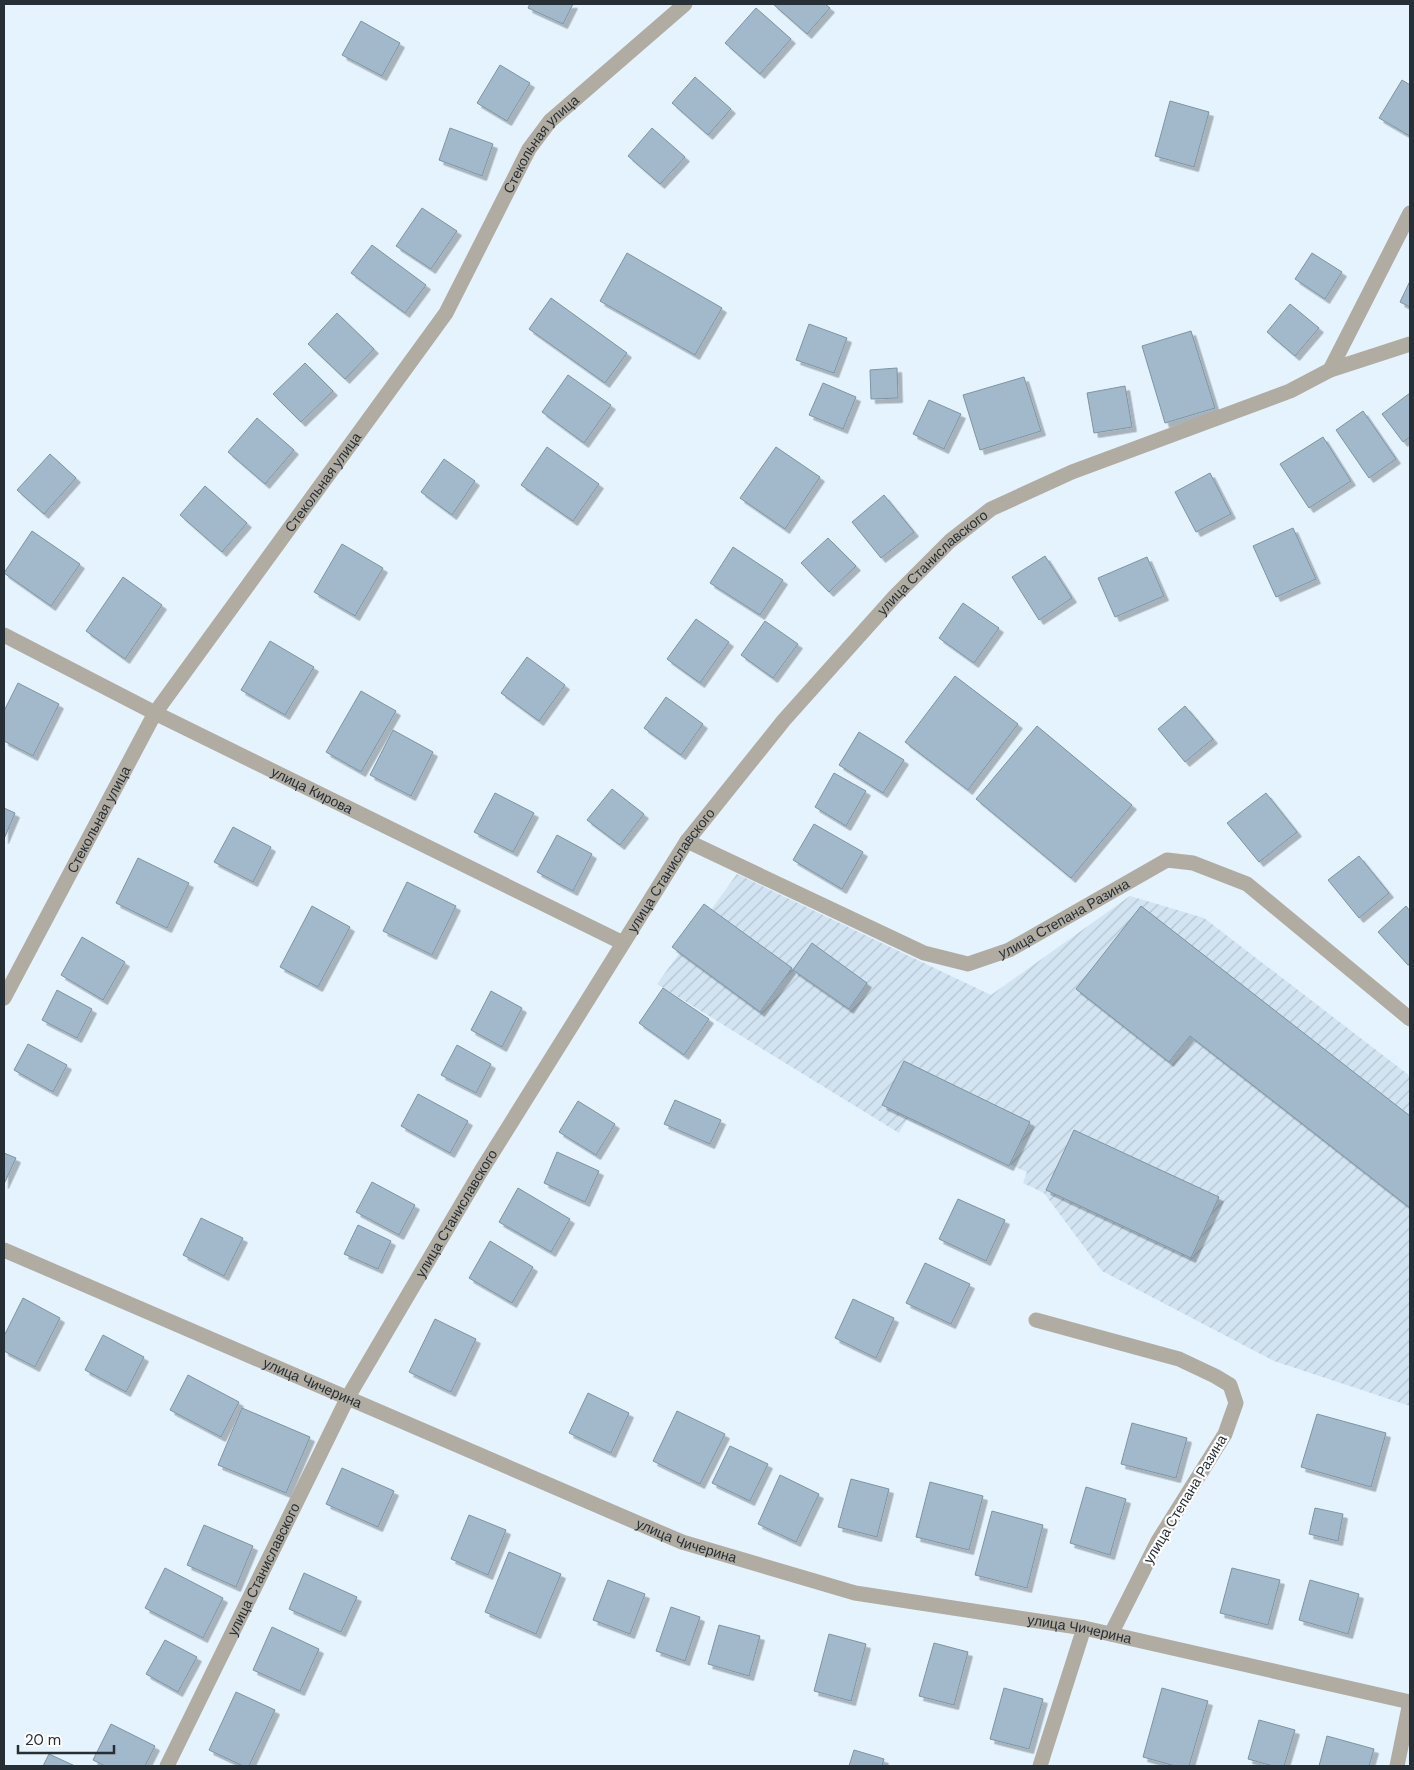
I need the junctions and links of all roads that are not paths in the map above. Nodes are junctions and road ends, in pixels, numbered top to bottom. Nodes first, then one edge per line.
1 (685, 4) edge
2 (1410, 213) edge
3 (1410, 344) edge
4 (1330, 370) junction
5 (4, 634) edge
6 (155, 713) junction
7 (687, 841) junction
8 (623, 943) junction
9 (4, 998) edge
10 (1410, 1018) edge
11 (4, 1250) edge
12 (1036, 1320) dead end
13 (348, 1397) junction
14 (1084, 1628) junction
15 (1111, 1634) junction
16 (1410, 1702) edge
17 (167, 1766) edge
18 (1040, 1766) edge
19 (1397, 1766) edge

1 - 6 street, Стекольная улица
2 - 4 street
3 - 4 street, улица Станиславского
4 - 7 street, улица Станиславского
5 - 6 street, улица Кирова
6 - 8 street, улица Кирова
6 - 9 street, Стекольная улица
7 - 8 street, улица Станиславского
7 - 10 street, улица Степана Разина
8 - 13 street, улица Станиславского
11 - 13 street, улица Чичерина
12 - 15 street, улица Степана Разина
13 - 14 street, улица Чичерина
13 - 17 street, улица Станиславского
14 - 15 street, улица Чичерина
14 - 18 street
15 - 16 street, улица Чичерина
16 - 19 street, улица Чичерина

